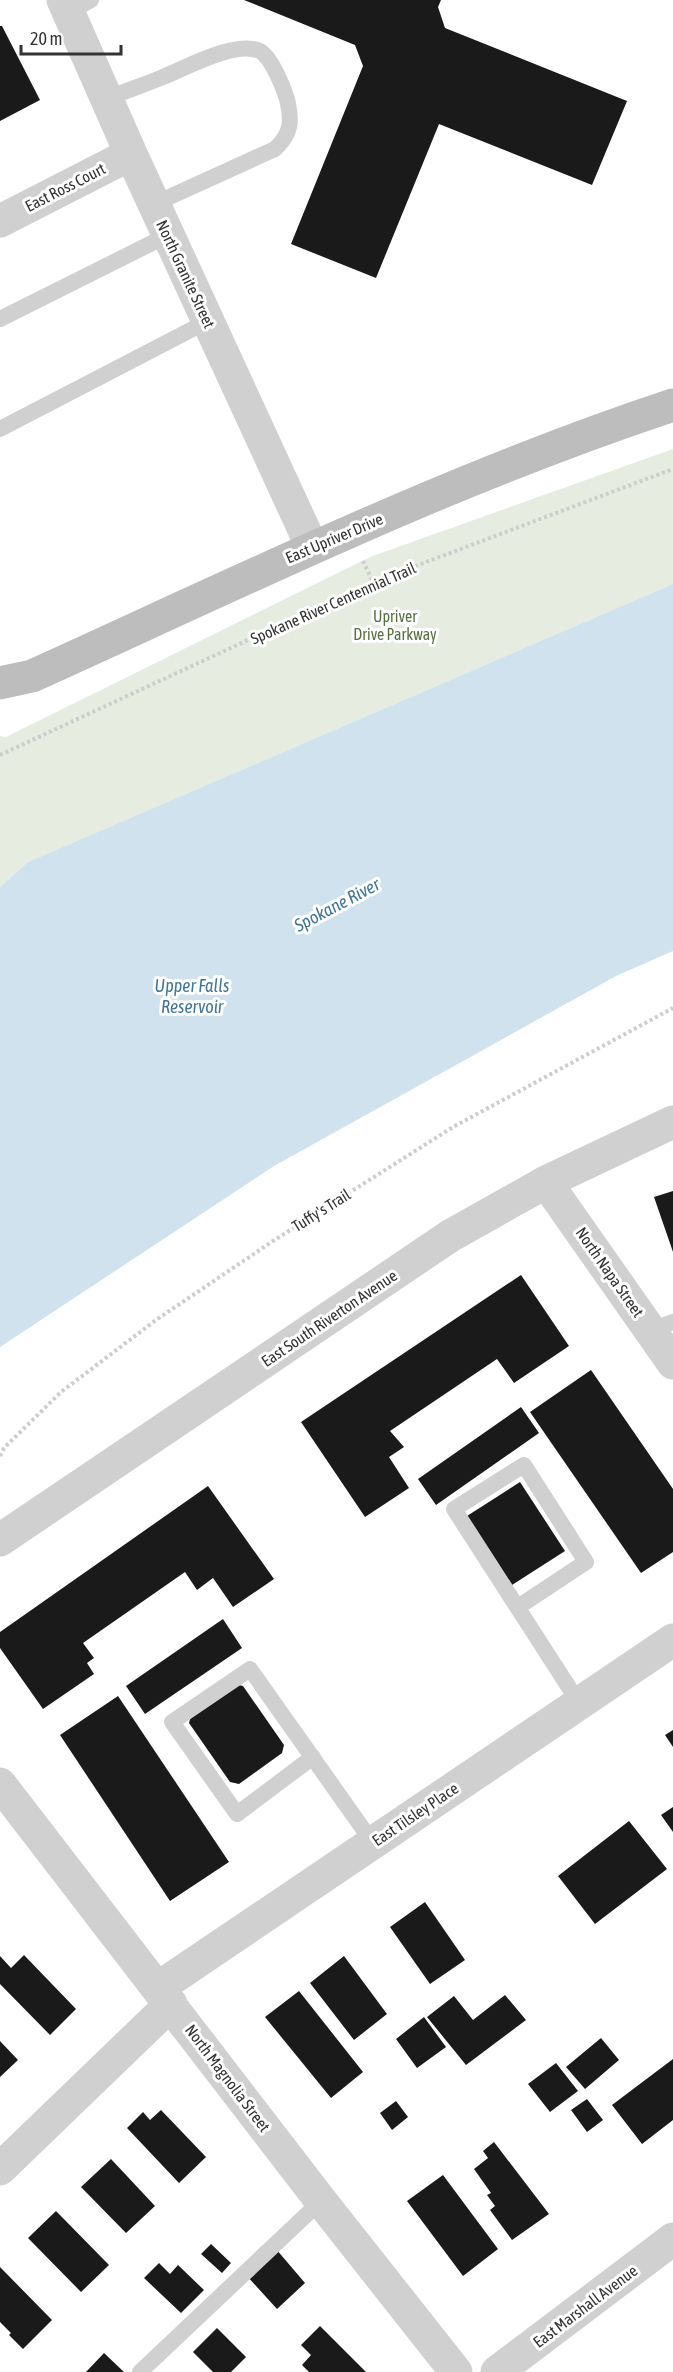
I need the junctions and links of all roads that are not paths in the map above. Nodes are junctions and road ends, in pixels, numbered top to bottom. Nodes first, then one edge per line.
1 (74, 4) edge
2 (107, 99) junction
3 (131, 154) junction
4 (154, 204) junction
5 (0, 220) edge
6 (168, 235) junction
7 (0, 319) edge
8 (208, 321) junction
9 (673, 405) edge
10 (0, 429) edge
11 (312, 547) junction
12 (0, 683) edge
13 (673, 1122) edge
14 (546, 1182) junction
15 (661, 1326) edge
16 (673, 1363) edge
17 (0, 1540) edge
18 (518, 1607) junction
19 (673, 1640) edge
20 (579, 1703) junction
21 (313, 1757) junction
22 (0, 1784) edge
23 (373, 1843) junction
24 (165, 1996) junction
25 (0, 2169) edge
26 (321, 2201) junction
27 (673, 2240) edge
28 (140, 2372) edge
29 (456, 2372) edge
30 (497, 2372) edge

1 - 2 street, North Granite Street
2 - 3 street, North Granite Street
2 - 4 lane
3 - 4 street, North Granite Street
3 - 5 street, East Ross Court
4 - 6 street, North Granite Street
6 - 7 lane
6 - 8 street, North Granite Street
8 - 10 lane
8 - 11 street, North Granite Street
9 - 11 street, East Upriver Drive
11 - 12 street, East Upriver Drive
13 - 14 street, East South Riverton Avenue
14 - 15 street, North Napa Street
14 - 17 street, East South Riverton Avenue
15 - 16 street, North Napa Street
18 - 18 lane
18 - 20 lane
19 - 20 street, East Tilsley Place
20 - 23 street, East Tilsley Place
21 - 21 lane
21 - 23 lane
22 - 24 street, North Magnolia Street
23 - 24 street, East Tilsley Place
24 - 25 street, East Tilsley Place
24 - 26 street, North Magnolia Street
26 - 28 lane
26 - 29 street, North Magnolia Street
27 - 30 street, East Marshall Avenue

